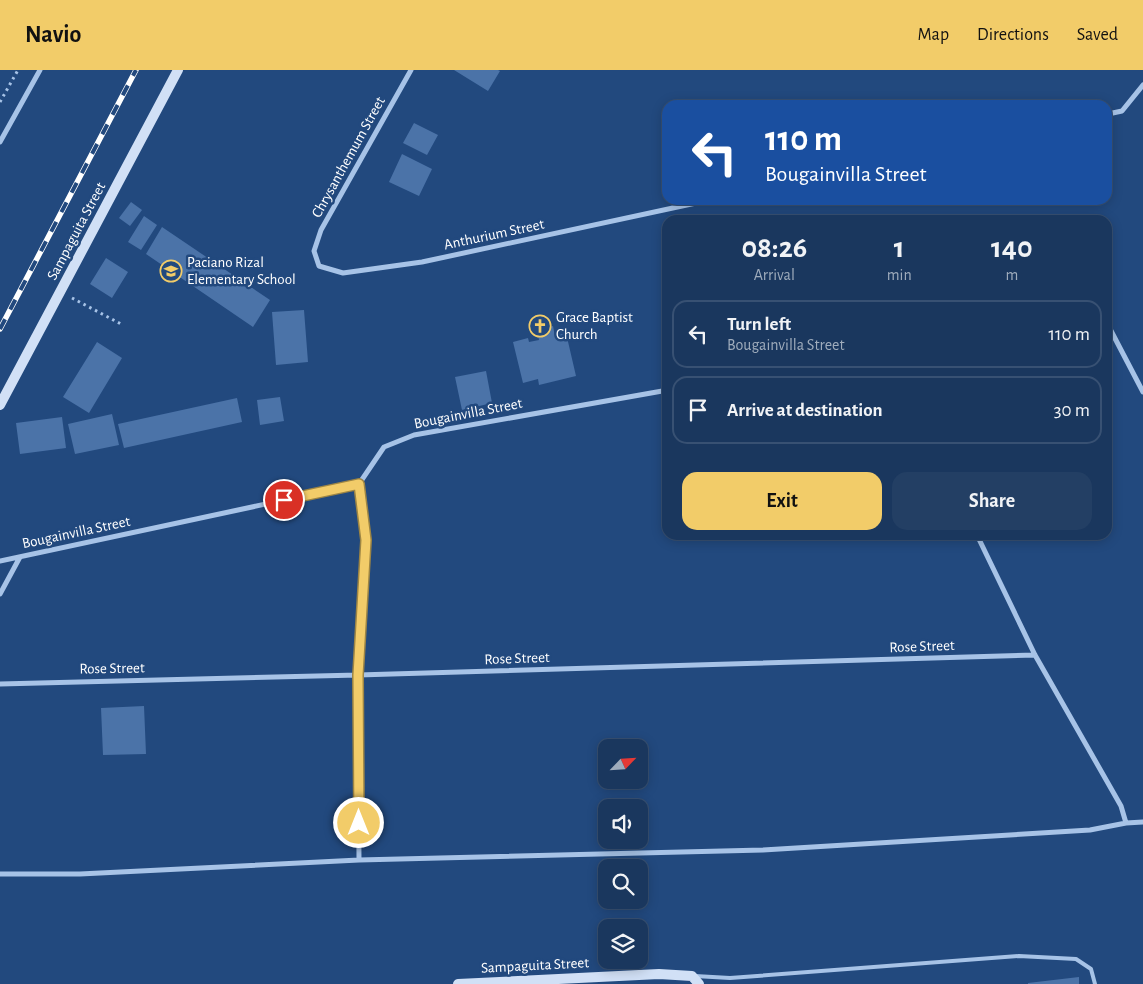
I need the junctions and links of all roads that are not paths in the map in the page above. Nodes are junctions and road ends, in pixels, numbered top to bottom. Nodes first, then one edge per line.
1 (40, 70) edge
2 (178, 70) edge
3 (411, 70) edge
4 (1143, 85) edge
5 (1112, 113) edge
6 (0, 142) edge
7 (687, 205) edge
8 (320, 230) joint
9 (1112, 333) edge
10 (662, 391) edge
11 (1143, 392) edge
12 (0, 405) edge
13 (359, 484) junction
14 (979, 540) edge
15 (20, 557) junction
16 (0, 561) edge
17 (0, 594) edge
18 (1035, 655) junction
19 (358, 675) junction
20 (0, 684) edge
21 (1143, 822) edge
22 (1126, 823) junction
23 (359, 860) junction
24 (0, 874) edge
25 (696, 980) edge
26 (458, 984) edge
27 (1096, 984) edge

1 - 6 street
2 - 12 street, Sampaguita Street
3 - 8 street, Chrysanthemum Street
4 - 5 street
7 - 8 street, Anthurium Street
9 - 11 street
10 - 13 street, Bougainvilla Street
13 - 15 street, Bougainvilla Street
13 - 19 street
14 - 18 street
15 - 16 street, Bougainvilla Street
15 - 17 street
18 - 19 street, Rose Street
18 - 22 street
19 - 20 street, Rose Street
19 - 23 street
21 - 22 street
22 - 23 street
23 - 24 street
25 - 26 street, Sampaguita Street
25 - 27 lane

